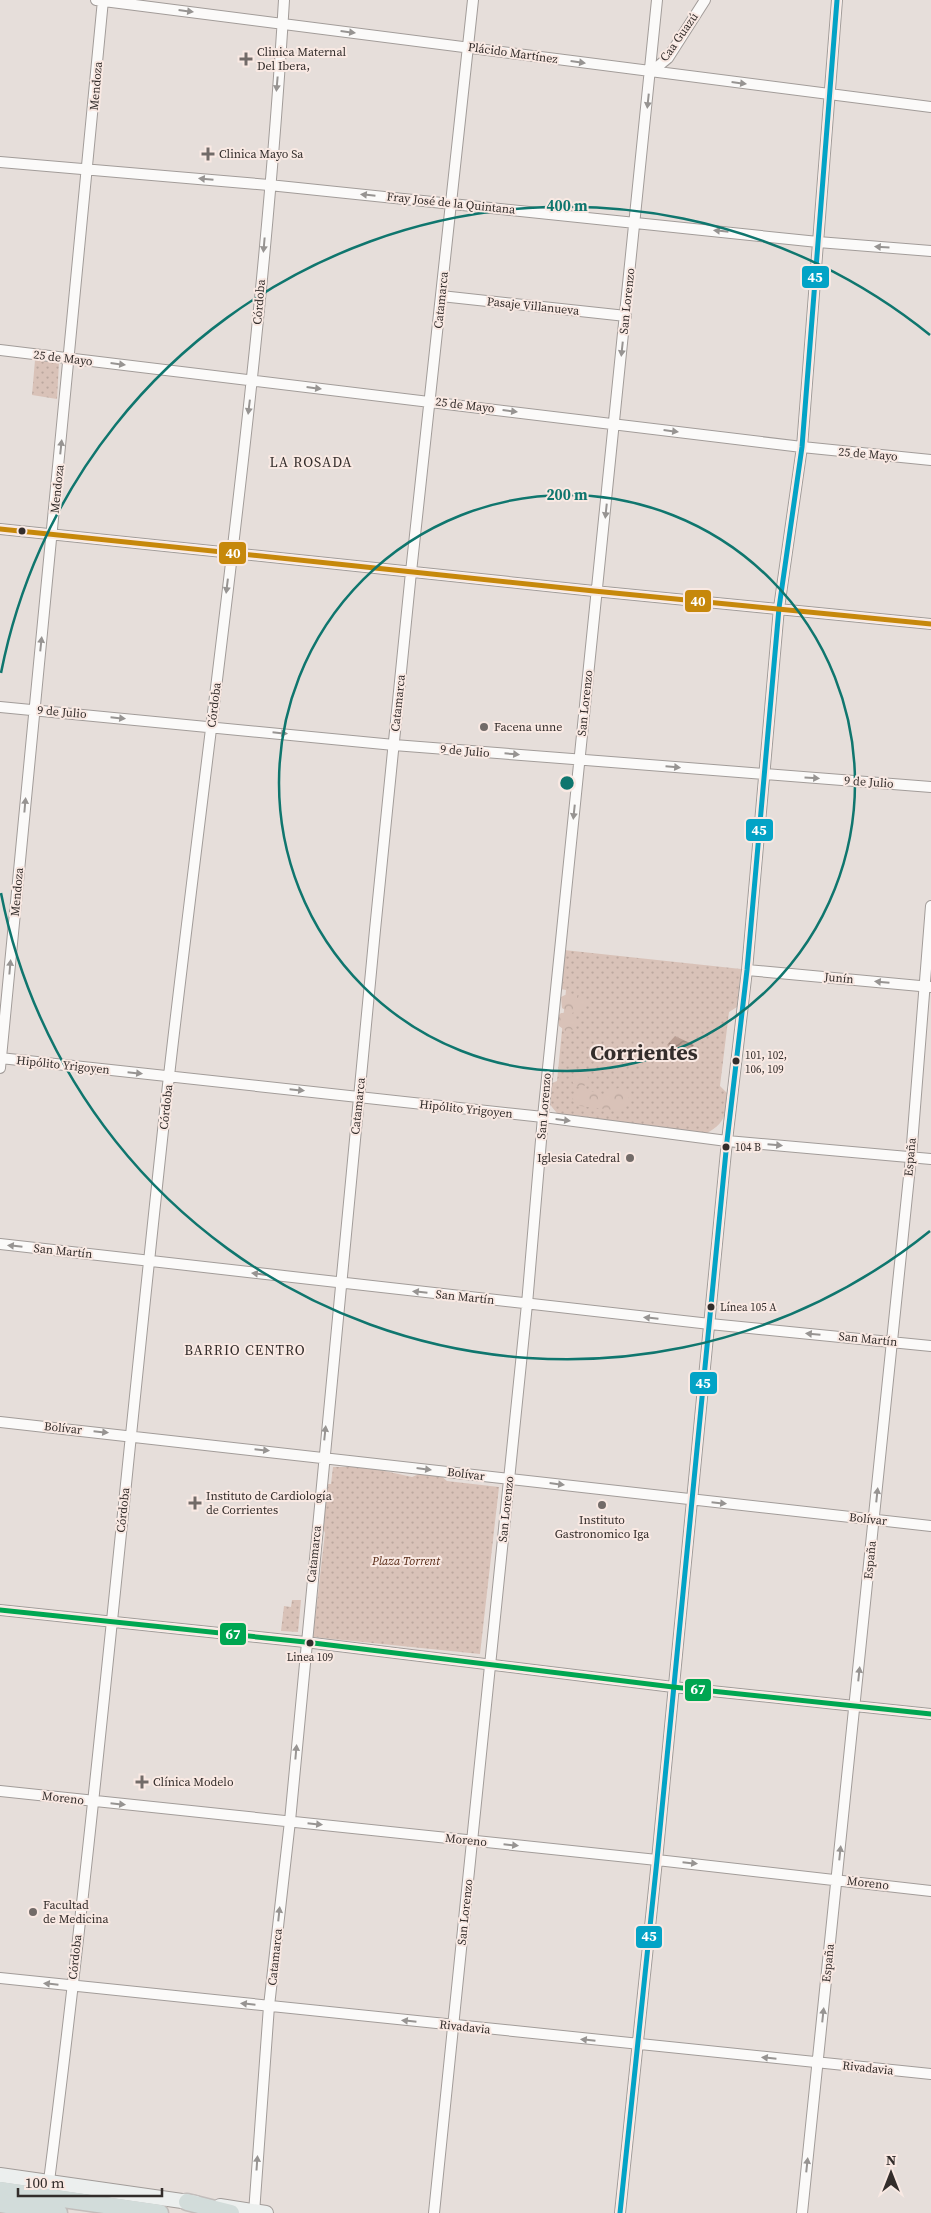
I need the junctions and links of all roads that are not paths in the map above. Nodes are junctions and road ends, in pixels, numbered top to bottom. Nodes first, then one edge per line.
1 (101, 0) edge
2 (284, 0) edge
3 (472, 0) edge
4 (657, 0) edge
5 (705, 0) edge
6 (837, 0) edge
7 (282, 23) junction
8 (468, 47) junction
9 (651, 72) junction
10 (830, 95) junction
11 (931, 107) edge
12 (0, 162) edge
13 (88, 169) junction
14 (269, 185) junction
15 (451, 203) junction
16 (635, 222) junction
17 (818, 242) junction
18 (931, 251) edge
19 (441, 296) junction
20 (626, 316) junction
21 (0, 350) edge
22 (70, 358) junction
23 (252, 380) junction
24 (430, 401) junction
25 (615, 424) junction
26 (802, 447) junction
27 (931, 460) edge
28 (0, 529) edge
29 (53, 534) junction
30 (232, 552) junction
31 (411, 572) junction
32 (597, 592) junction
33 (779, 608) junction
34 (931, 624) edge
35 (0, 706) edge
36 (34, 710) junction
37 (211, 726) junction
38 (394, 745) junction
39 (579, 760) junction
40 (764, 775) junction
41 (931, 786) edge
42 (931, 906) edge
43 (747, 970) junction
44 (927, 987) edge
45 (0, 1062) edge
46 (169, 1077) junction
47 (359, 1097) junction
48 (543, 1118) junction
49 (727, 1141) junction
50 (911, 1157) junction
51 (931, 1159) edge
52 (0, 1244) edge
53 (150, 1261) junction
54 (340, 1283) junction
55 (527, 1304) junction
56 (710, 1324) junction
57 (892, 1342) junction
58 (931, 1346) edge
59 (0, 1422) edge
60 (132, 1435) junction
61 (323, 1456) junction
62 (509, 1479) junction
63 (692, 1500) junction
64 (874, 1520) junction
65 (931, 1526) edge
66 (0, 1610) edge
67 (110, 1623) junction
68 (305, 1642) junction
69 (490, 1665) junction
70 (673, 1687) junction
71 (856, 1706) junction
72 (931, 1714) edge
73 (0, 1791) edge
74 (92, 1802) junction
75 (290, 1821) junction
76 (472, 1841) junction
77 (657, 1860) junction
78 (837, 1879) junction
79 (931, 1891) edge
80 (0, 1978) edge
81 (72, 1986) junction
82 (269, 2006) junction
83 (454, 2026) junction
84 (637, 2045) junction
85 (818, 2063) junction
86 (931, 2074) edge
87 (0, 2175) edge
88 (0, 2190) edge
89 (187, 2202) junction
90 (0, 2204) edge
91 (51, 2204) edge
92 (258, 2212) edge
93 (160, 2213) edge
94 (231, 2213) edge
95 (434, 2213) edge
96 (620, 2213) edge
97 (802, 2213) edge

1 -> 7 street, Plácido Martínez
1 - 13 street, Mendoza
2 - 7 street, Córdoba
3 - 8 street, Catamarca
4 - 9 street, San Lorenzo
5 - 9 street, Caa Guazú
6 - 10 street
7 -> 8 street, Plácido Martínez
7 -> 14 street, Córdoba
8 -> 9 street, Plácido Martínez
8 - 15 street, Catamarca
9 -> 10 street, Plácido Martínez
9 -> 16 street, San Lorenzo
10 - 11 street, Plácido Martínez
10 - 17 street
12 - 13 street, Fray José de la Quintana
14 -> 13 street, Fray José de la Quintana
13 - 22 street, Mendoza
15 -> 14 street, Fray José de la Quintana
14 -> 23 street, Córdoba
15 - 16 street, Fray José de la Quintana
15 - 19 street, Catamarca
17 -> 16 street, Fray José de la Quintana
16 - 20 street, San Lorenzo
18 -> 17 street, Fray José de la Quintana
17 - 26 street
19 - 20 street, Pasaje Villanueva
19 - 24 street, Catamarca
20 -> 25 street, San Lorenzo
21 - 22 street, 25 de Mayo
22 -> 23 street, 25 de Mayo
29 -> 22 street, Mendoza
23 -> 24 street, 25 de Mayo
23 -> 30 street, Córdoba
24 -> 25 street, 25 de Mayo
24 - 31 street, Catamarca
25 -> 26 street, 25 de Mayo
25 -> 32 street, San Lorenzo
26 - 27 street, 25 de Mayo
26 - 33 street
28 - 29 street
29 - 30 street
36 -> 29 street, Mendoza
30 - 31 street
30 -> 37 street, Córdoba
31 - 32 street
31 - 38 street, Catamarca
32 - 33 street
32 - 39 street, San Lorenzo
33 - 34 street
33 - 40 street
35 - 36 street, 9 de Julio
36 -> 37 street, 9 de Julio
45 -> 36 street, Mendoza
37 -> 38 street, 9 de Julio
37 - 46 street, Córdoba
38 -> 39 street, 9 de Julio
38 - 47 street, Catamarca
39 -> 40 street, 9 de Julio
39 -> 48 street, San Lorenzo
40 -> 41 street, 9 de Julio
40 - 43 street
42 - 44 street, España
44 -> 43 street, Junín
43 - 49 street
44 - 50 street, España
45 -> 46 street, Hipólito Yrigoyen
46 -> 47 street, Hipólito Yrigoyen
46 - 53 street, Córdoba
47 - 48 street, Hipólito Yrigoyen
47 - 54 street, Catamarca
48 -> 49 street, Hipólito Yrigoyen
48 - 55 street, San Lorenzo
49 -> 50 street, Hipólito Yrigoyen
49 - 56 street
50 - 51 street, Hipólito Yrigoyen
50 - 57 street, España
53 -> 52 street, San Martín
54 -> 53 street, San Martín
53 - 60 street, Córdoba
55 -> 54 street, San Martín
61 -> 54 street, Catamarca
56 -> 55 street, San Martín
55 - 62 street, San Lorenzo
57 -> 56 street, San Martín
56 - 63 street
57 - 58 street, San Martín
64 -> 57 street, España
59 -> 60 street, Bolívar
60 -> 61 street, Bolívar
60 - 67 street, Córdoba
61 -> 62 street, Bolívar
61 - 68 street, Catamarca
62 -> 63 street, Bolívar
62 - 69 street, San Lorenzo
63 -> 64 street, Bolívar
63 - 70 street
64 - 65 street, Bolívar
71 -> 64 street, España
66 - 67 street
67 - 68 street
67 - 74 street, Córdoba
68 - 69 street
75 -> 68 street, Catamarca
69 - 70 street
69 - 76 street, San Lorenzo
70 - 71 street
70 - 77 street
71 - 72 street
78 -> 71 street, España
73 - 74 street, Moreno
74 -> 75 street, Moreno
74 - 81 street, Córdoba
75 -> 76 street, Moreno
82 -> 75 street, Catamarca
76 -> 77 street, Moreno
76 - 83 street, San Lorenzo
77 -> 78 street, Moreno
77 - 84 street
78 - 79 street, Moreno
85 -> 78 street, España
81 -> 80 street, Rivadavia
82 -> 81 street, Rivadavia
81 - 91 street, Córdoba
83 -> 82 street, Rivadavia
92 -> 82 street, Catamarca
84 -> 83 street, Rivadavia
83 - 95 street, San Lorenzo
85 -> 84 street, Rivadavia
84 - 96 street
85 - 86 street, Rivadavia
97 -> 85 street, España
87 - 91 main road
88 - 91 highway
89 - 91 main road
89 - 92 main road
89 - 94 highway
90 - 91 highway
91 - 93 highway

